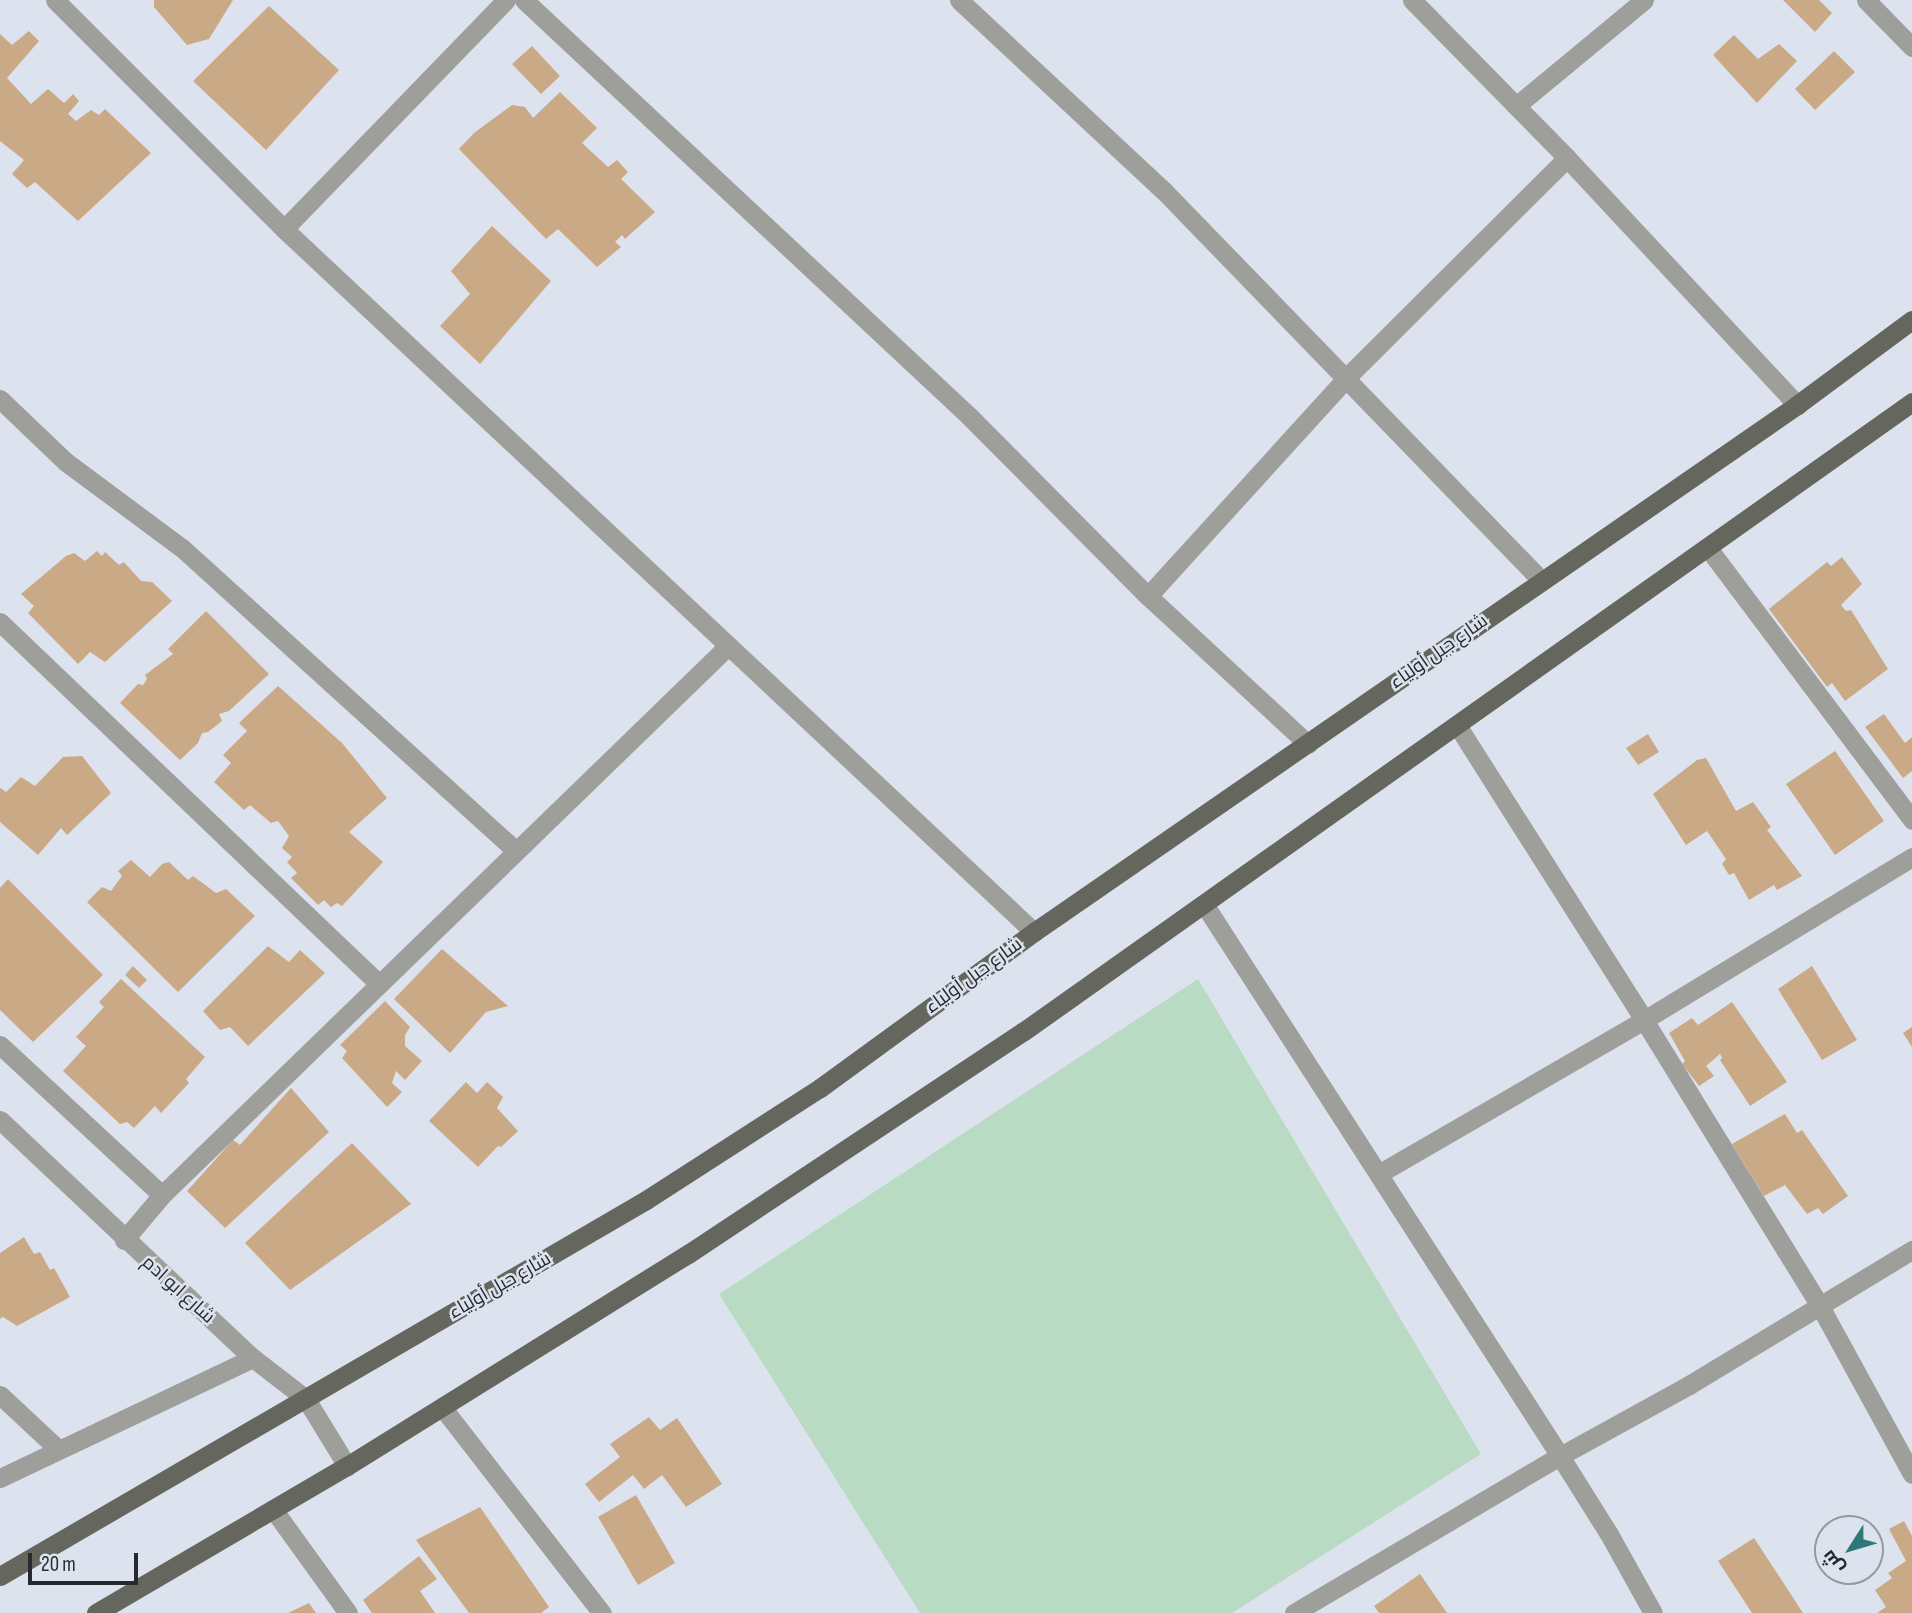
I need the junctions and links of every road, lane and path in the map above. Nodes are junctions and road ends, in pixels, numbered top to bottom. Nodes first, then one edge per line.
1 (55, 0) edge
2 (506, 0) edge
3 (524, 0) edge
4 (959, 0) edge
5 (1412, 0) edge
6 (1644, 0) edge
7 (1866, 0) edge
8 (1912, 47) edge
9 (1516, 106) junction
10 (1567, 158) junction
11 (284, 229) junction
12 (1912, 320) edge
13 (1347, 377) junction
14 (0, 400) edge
15 (1912, 402) edge
16 (1797, 405) junction
17 (1708, 548) junction
18 (1541, 580) junction
19 (1148, 596) junction
20 (0, 622) edge
21 (729, 646) junction
22 (1457, 725) junction
23 (1308, 744) junction
24 (1912, 820) edge
25 (516, 851) junction
26 (1912, 857) edge
27 (1204, 904) junction
28 (1034, 932) junction
29 (378, 983) junction
30 (1644, 1020) junction
31 (0, 1045) edge
32 (0, 1120) edge
33 (1380, 1173) junction
34 (162, 1195) junction
35 (124, 1240) junction
36 (1912, 1250) edge
37 (1821, 1308) junction
38 (253, 1358) junction
39 (0, 1395) edge
40 (306, 1399) junction
41 (442, 1407) junction
42 (58, 1449) junction
43 (1560, 1455) junction
44 (347, 1466) junction
45 (1912, 1474) edge
46 (0, 1478) edge
47 (273, 1509) junction
48 (0, 1576) edge
49 (96, 1613) edge
50 (348, 1613) edge
51 (602, 1613) edge
52 (1294, 1613) edge
53 (1653, 1613) edge

1 - 11 street
2 - 11 street
3 - 19 street
4 - 13 street
5 - 9 street
6 - 9 street
7 - 8 street
9 - 10 street
10 - 13 street
10 - 16 street
11 - 21 street
12 - 16 main road, شارع جبل أولياء
13 - 18 street
13 - 19 street
14 - 25 street
15 - 17 main road
16 - 18 main road, شارع جبل أولياء
17 - 22 main road
17 - 24 street
18 - 23 main road, شارع جبل أولياء
19 - 23 street
20 - 29 street
21 - 25 street
21 - 28 street
22 - 27 main road
22 - 30 street
23 - 28 main road, شارع جبل أولياء
25 - 29 street
26 - 30 street
27 - 33 street
27 - 41 main road
28 - 40 main road, شارع جبل أولياء
29 - 34 street
30 - 33 street
30 - 37 street
31 - 34 street
32 - 35 street, شارع ابو ادم
33 - 43 street
34 - 35 street
35 - 38 street, شارع ابو ادم
36 - 37 street
37 - 43 street
37 - 45 street
38 - 40 street, شارع ابو ادم
38 - 42 street
39 - 42 street
40 - 44 street, شارع ابو ادم
40 - 48 main road, شارع جبل أولياء
41 - 44 main road
41 - 51 street
42 - 46 street
43 - 52 street
43 - 53 street
44 - 47 main road
47 - 49 main road
47 - 50 street

